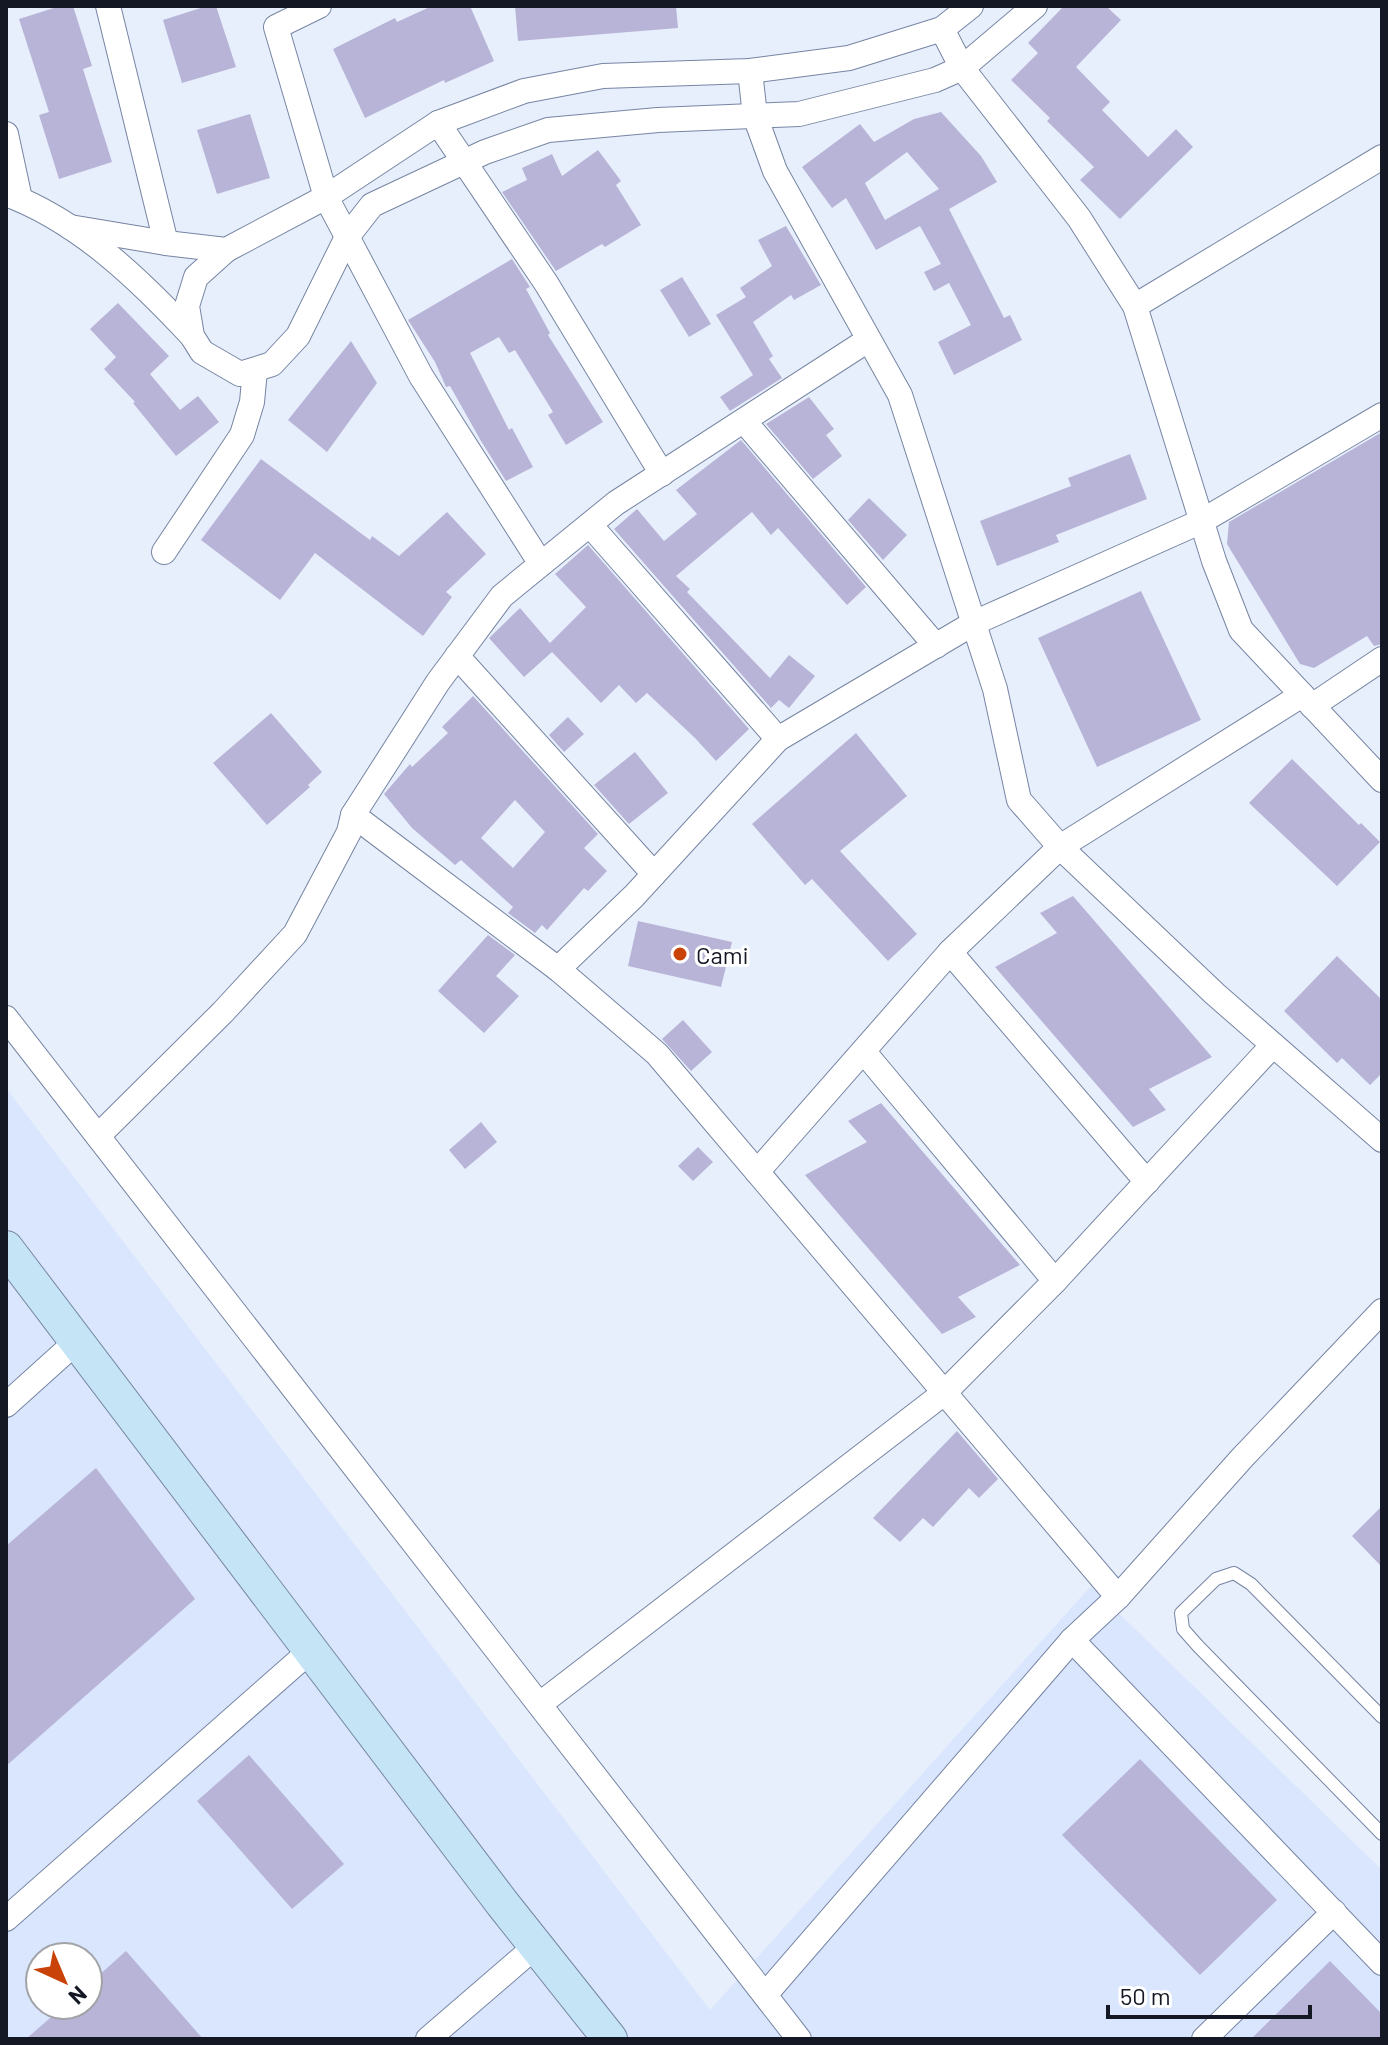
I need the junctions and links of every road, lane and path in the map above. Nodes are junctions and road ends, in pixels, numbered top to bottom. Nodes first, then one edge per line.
1 (108, 6) edge
2 (319, 6) edge
3 (971, 6) edge
4 (1035, 6) edge
5 (274, 16) edge
6 (942, 29) junction
7 (962, 68) junction
8 (750, 71) junction
9 (755, 116) junction
10 (438, 123) junction
11 (6, 134) edge
12 (1382, 157) edge
13 (464, 162) junction
14 (13, 197) edge
15 (326, 197) junction
16 (70, 227) junction
17 (347, 237) junction
18 (166, 243) junction
19 (226, 250) junction
20 (1135, 306) junction
21 (192, 336) junction
22 (868, 340) junction
23 (255, 370) junction
24 (1382, 415) edge
25 (744, 421) junction
26 (662, 474) junction
27 (1202, 521) junction
28 (590, 525) junction
29 (164, 552) dead end
30 (541, 564) junction
31 (974, 623) junction
32 (936, 646) junction
33 (457, 656) junction
34 (1382, 659) edge
35 (1307, 701) junction
36 (778, 739) junction
37 (1382, 780) edge
38 (353, 815) junction
39 (1060, 847) junction
40 (654, 874) junction
41 (950, 952) junction
42 (558, 969) junction
43 (6, 1018) edge
44 (1273, 1045) junction
45 (864, 1052) junction
46 (98, 1136) junction
47 (1382, 1140) edge
48 (757, 1172) junction
49 (1147, 1182) junction
50 (6, 1248) edge
51 (1055, 1281) junction
52 (1382, 1311) edge
53 (76, 1342) junction
54 (944, 1393) junction
55 (6, 1405) edge
56 (1118, 1597) junction
57 (1072, 1640) junction
58 (310, 1651) junction
59 (540, 1704) junction
60 (1382, 1717) edge
61 (1382, 1834) edge
62 (1334, 1912) junction
63 (6, 1919) edge
64 (536, 1946) junction
65 (1382, 1963) edge
66 (765, 1995) junction
67 (428, 2039) edge
68 (610, 2039) edge
69 (799, 2039) edge
70 (1204, 2039) edge

1 - 18 street
2 - 5 street
3 - 6 street
4 - 7 street
5 - 15 street
6 - 7 street
6 - 8 street
7 - 9 street
7 - 20 street
8 - 9 street
8 - 10 street
9 - 13 street
9 - 22 street
10 - 13 street
10 - 15 street
11 - 14 street
12 - 20 street
13 - 17 street
13 - 26 street
14 - 16 street
15 - 17 street
15 - 19 street
16 - 18 street
16 - 21 street
17 - 23 street
17 - 30 street
18 - 19 street
19 - 21 street
20 - 27 street
21 - 23 street
22 - 25 street
22 - 31 street
23 - 29 street
24 - 27 street
25 - 26 street
25 - 32 street
26 - 28 street
27 - 31 street
27 - 35 street
28 - 30 street
28 - 36 street
30 - 33 street
31 - 32 street
31 - 39 street
32 - 36 street
33 - 38 street
33 - 40 street
34 - 35 street
35 - 37 street
35 - 39 street
36 - 40 street
38 - 42 street
38 - 46 street
39 - 41 street
39 - 44 street
40 - 42 street
41 - 45 street
41 - 49 street
42 - 48 street
43 - 46 street
44 - 47 street
44 - 49 street
45 - 48 street
45 - 51 street
46 - 59 street
48 - 54 street
49 - 51 street
50 - 53 main road
51 - 54 street
52 - 56 street
53 - 55 street
53 - 58 main road
54 - 56 street
54 - 59 street
56 - 57 street
57 - 62 street
57 - 66 street
58 - 63 street
58 - 64 main road
59 - 66 street
60 - 61 lane
62 - 65 street
62 - 70 street
64 - 67 street
64 - 68 main road
66 - 69 street

